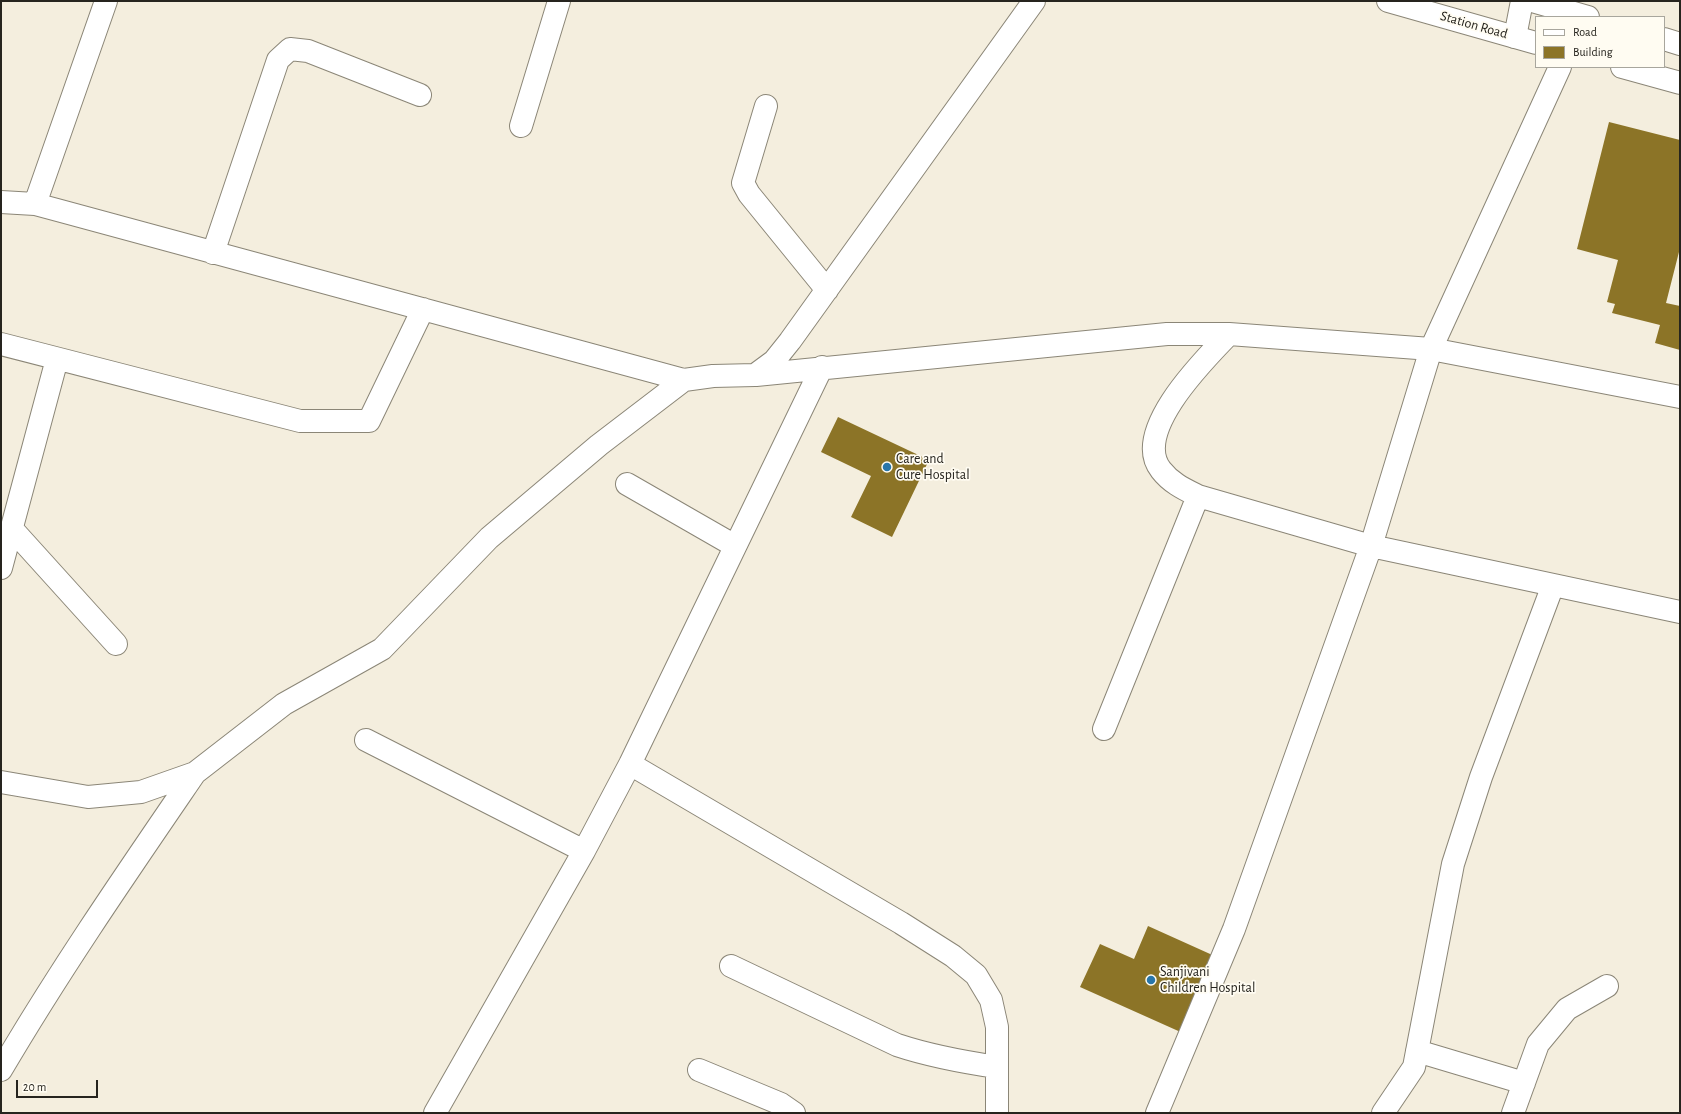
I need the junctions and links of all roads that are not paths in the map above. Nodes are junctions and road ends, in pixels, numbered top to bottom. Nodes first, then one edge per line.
1 (106, 1) edge
2 (559, 1) edge
3 (1034, 1) edge
4 (1388, 1) edge
5 (1522, 1) edge
6 (1532, 1) edge
7 (1584, 16) edge
8 (1515, 37) junction
9 (1665, 39) edge
10 (1535, 43) edge
11 (1680, 44) edge
12 (1560, 68) edge
13 (1625, 68) edge
14 (1680, 84) edge
15 (420, 95) dead end
16 (766, 106) dead end
17 (521, 126) dead end
18 (1, 202) edge
19 (35, 204) junction
20 (213, 253) junction
21 (827, 290) junction
22 (423, 309) junction
23 (1229, 334) junction
24 (1, 344) edge
25 (1431, 349) junction
26 (57, 359) junction
27 (822, 367) junction
28 (755, 375) junction
29 (684, 380) junction
30 (1680, 397) edge
31 (627, 484) dead end
32 (1198, 496) junction
33 (12, 529) junction
34 (735, 546) junction
35 (1371, 546) junction
36 (1, 568) edge
37 (1553, 584) junction
38 (1680, 612) edge
39 (116, 644) dead end
40 (1104, 729) dead end
41 (366, 740) dead end
42 (630, 764) junction
43 (195, 773) junction
44 (1, 782) edge
45 (584, 851) junction
46 (731, 966) dead end
47 (1607, 986) dead end
48 (1417, 1051) junction
49 (997, 1067) junction
50 (1, 1070) edge
51 (699, 1070) dead end
52 (1524, 1083) junction
53 (436, 1113) edge
54 (794, 1113) edge
55 (997, 1113) edge
56 (1157, 1113) edge
57 (1383, 1113) edge
58 (1513, 1113) edge

1 - 19 street
2 - 17 street
3 - 21 street
4 - 8 street, Station Road
5 - 8 street
6 - 7 street
8 - 10 street, Station Road
9 - 11 street
12 - 25 street
13 - 14 street
15 - 20 street
16 - 21 street
18 - 19 street
19 - 20 street
20 - 22 street
21 - 28 street
22 - 26 street
22 - 29 street
23 - 25 street
23 - 27 street
23 - 32 street
24 - 26 street
25 - 30 street
25 - 35 street
26 - 33 street
27 - 28 street
27 - 34 street
28 - 29 street
29 - 43 street
31 - 34 street
32 - 35 street
32 - 40 street
33 - 36 street
33 - 39 street
34 - 42 street
35 - 37 street
35 - 56 street
37 - 38 street
37 - 48 street
41 - 45 street
42 - 45 street
42 - 49 street
43 - 44 street
43 - 50 street
45 - 53 street
46 - 49 street
47 - 52 street
48 - 52 street
48 - 57 street
49 - 55 street
51 - 54 street
52 - 58 street

